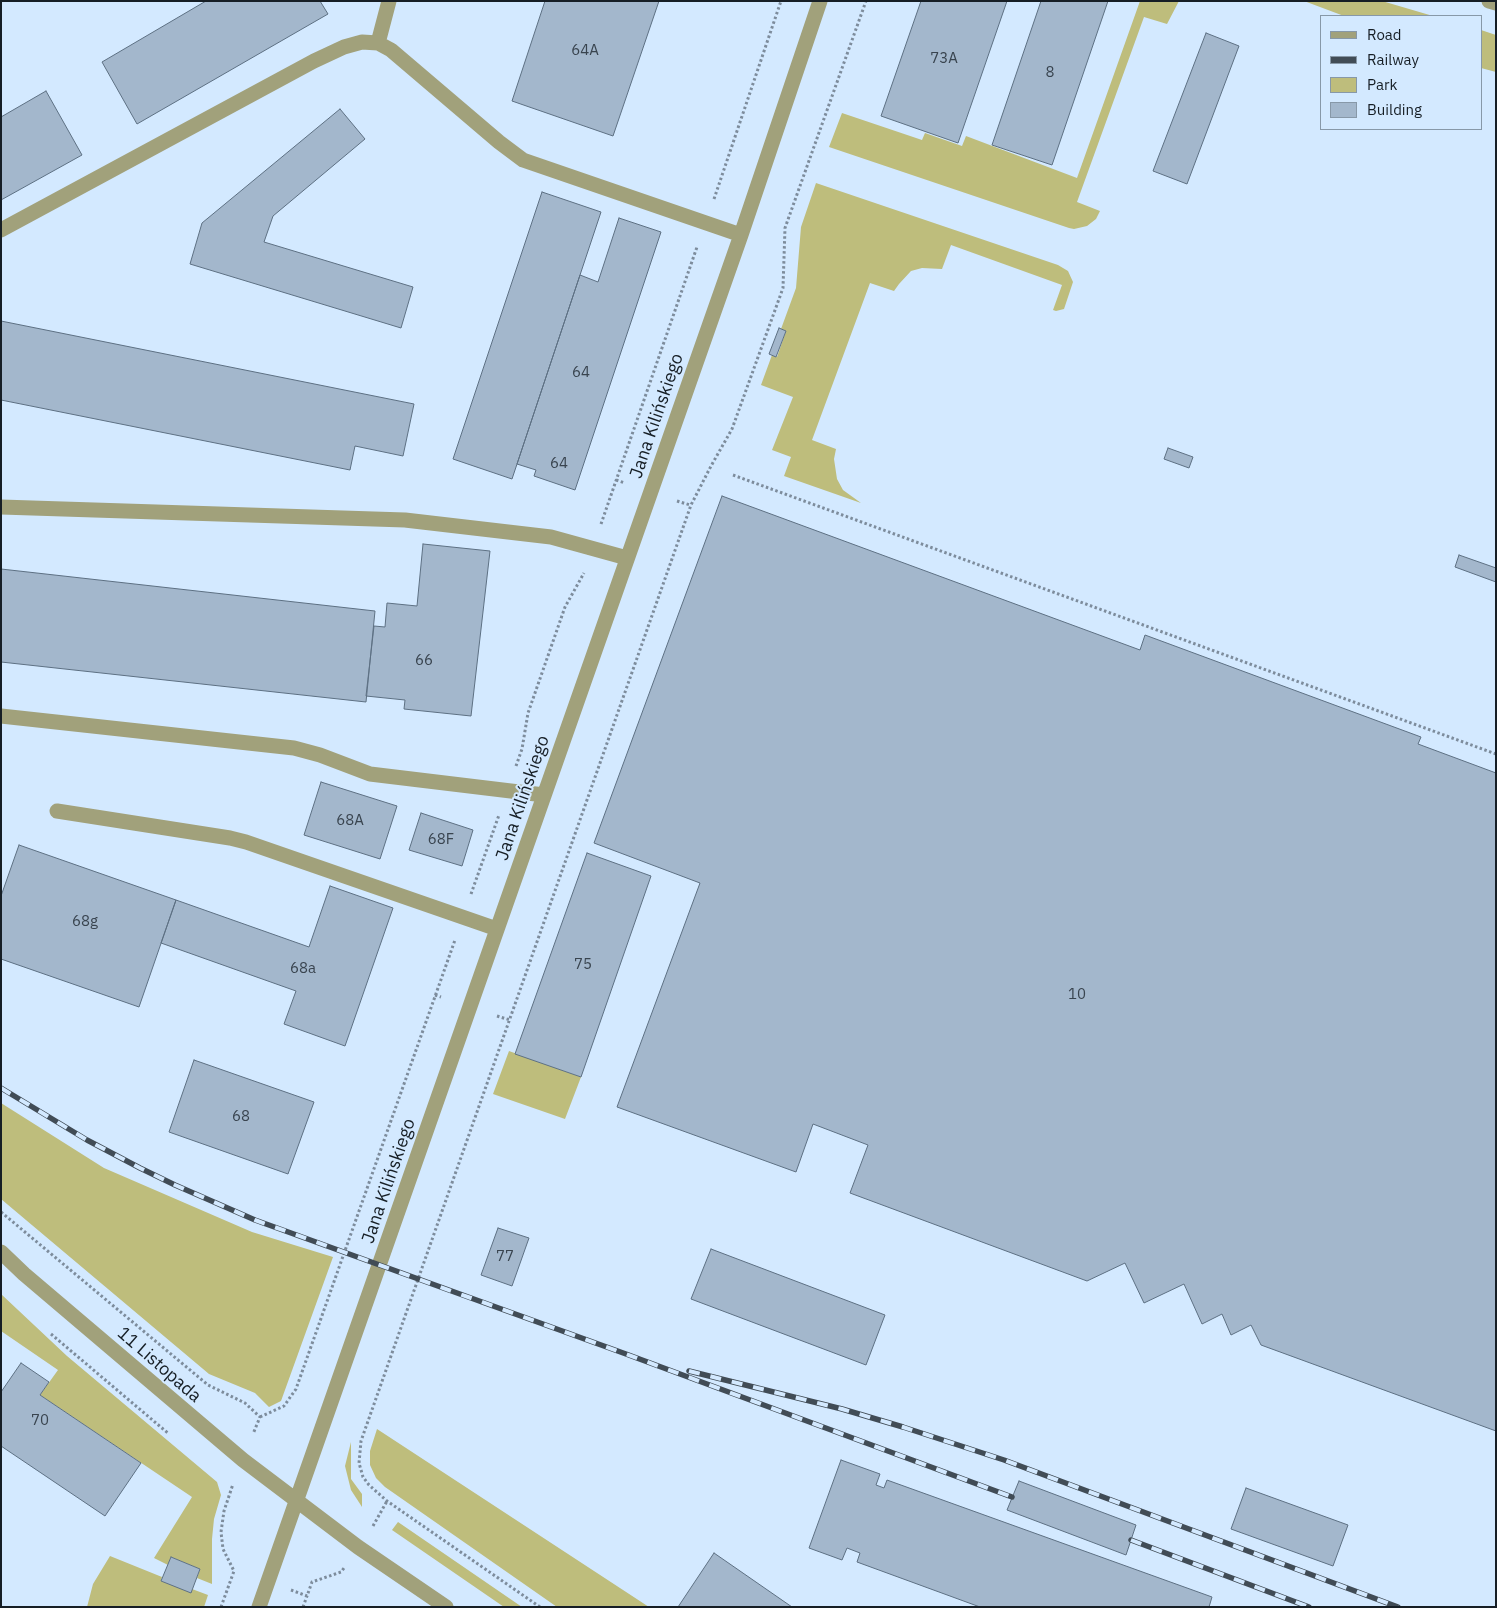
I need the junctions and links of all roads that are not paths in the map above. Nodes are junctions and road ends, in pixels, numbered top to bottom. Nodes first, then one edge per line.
1 (389, 1) edge
2 (820, 1) edge
3 (1489, 1) edge
4 (1496, 3) edge
5 (378, 43) junction
6 (1, 230) edge
7 (741, 235) junction
8 (1, 507) edge
9 (627, 558) junction
10 (1, 716) edge
11 (544, 795) junction
12 (57, 811) dead end
13 (497, 929) junction
14 (1, 1252) edge
15 (297, 1501) junction
16 (259, 1607) edge
17 (446, 1607) edge

1 - 5 street
2 - 7 street, Jana Kilińskiego
3 - 4 street
5 - 6 street
5 - 7 street
7 - 9 street, Jana Kilińskiego
8 - 9 street
9 - 11 street, Jana Kilińskiego
10 - 11 street
11 - 13 street, Jana Kilińskiego
12 - 13 street
13 - 15 street, Jana Kilińskiego
14 - 15 street, 11 Listopada
15 - 16 street, Jana Kilińskiego
15 - 17 street, 11 Listopada

